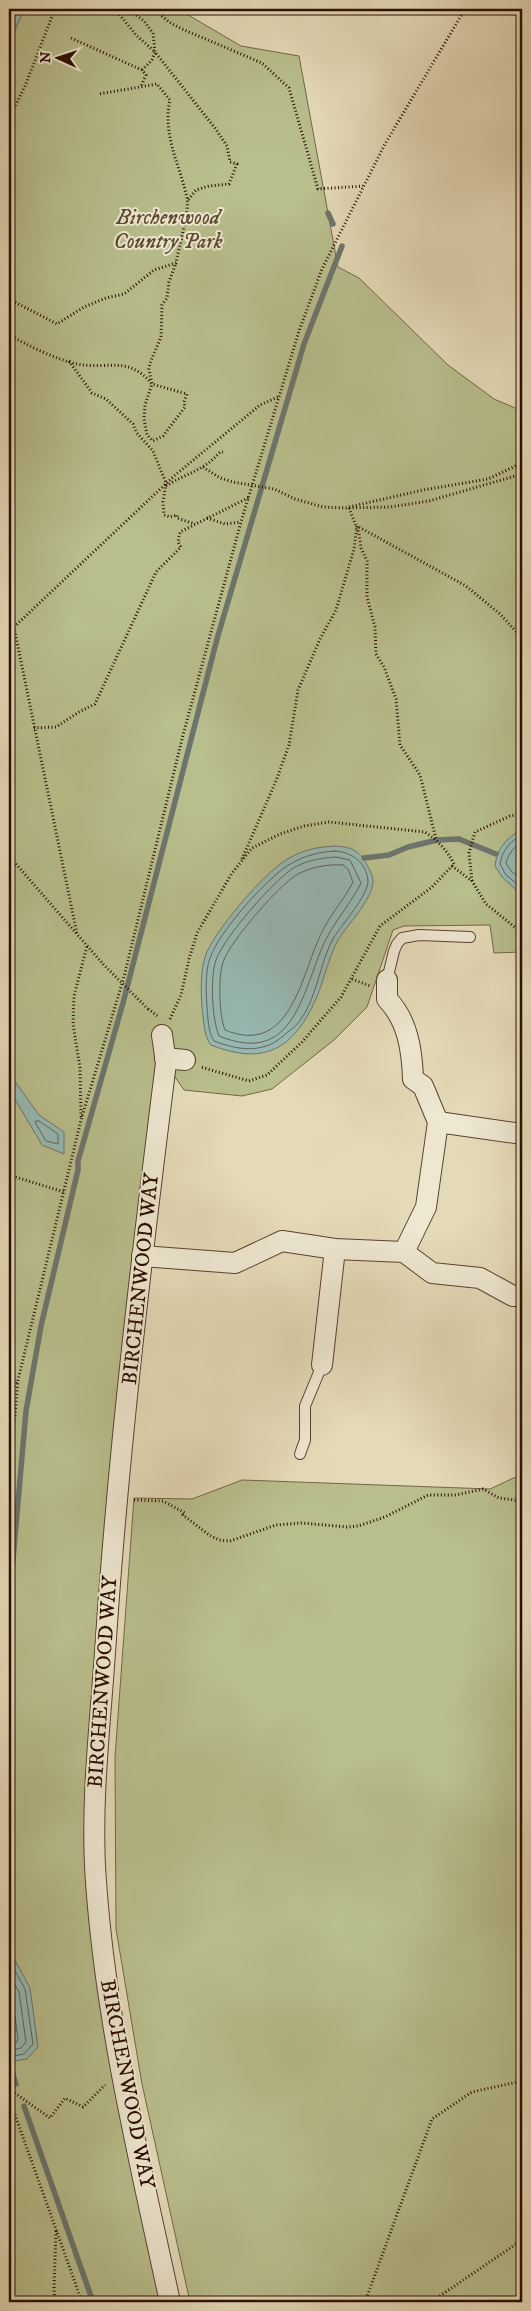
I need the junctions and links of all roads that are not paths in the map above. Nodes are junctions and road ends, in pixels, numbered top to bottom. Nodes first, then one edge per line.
1 (470, 937) dead end
2 (387, 980) joint
3 (162, 1035) road end
4 (165, 1058) junction
5 (185, 1060) road end
6 (438, 1122) junction
7 (522, 1134) edge
8 (335, 1249) junction
9 (404, 1252) junction
10 (142, 1256) junction
11 (522, 1296) edge
12 (322, 1364) joint
13 (300, 1454) dead end
14 (170, 2302) edge

1 - 2 lane
2 - 6 street
3 - 4 street, BIRCHENWOOD WAY
4 - 5 street
4 - 10 street, BIRCHENWOOD WAY
6 - 7 street
6 - 9 street
8 - 9 street
8 - 10 street
8 - 12 street
9 - 11 street
10 - 14 street, BIRCHENWOOD WAY
12 - 13 lane

